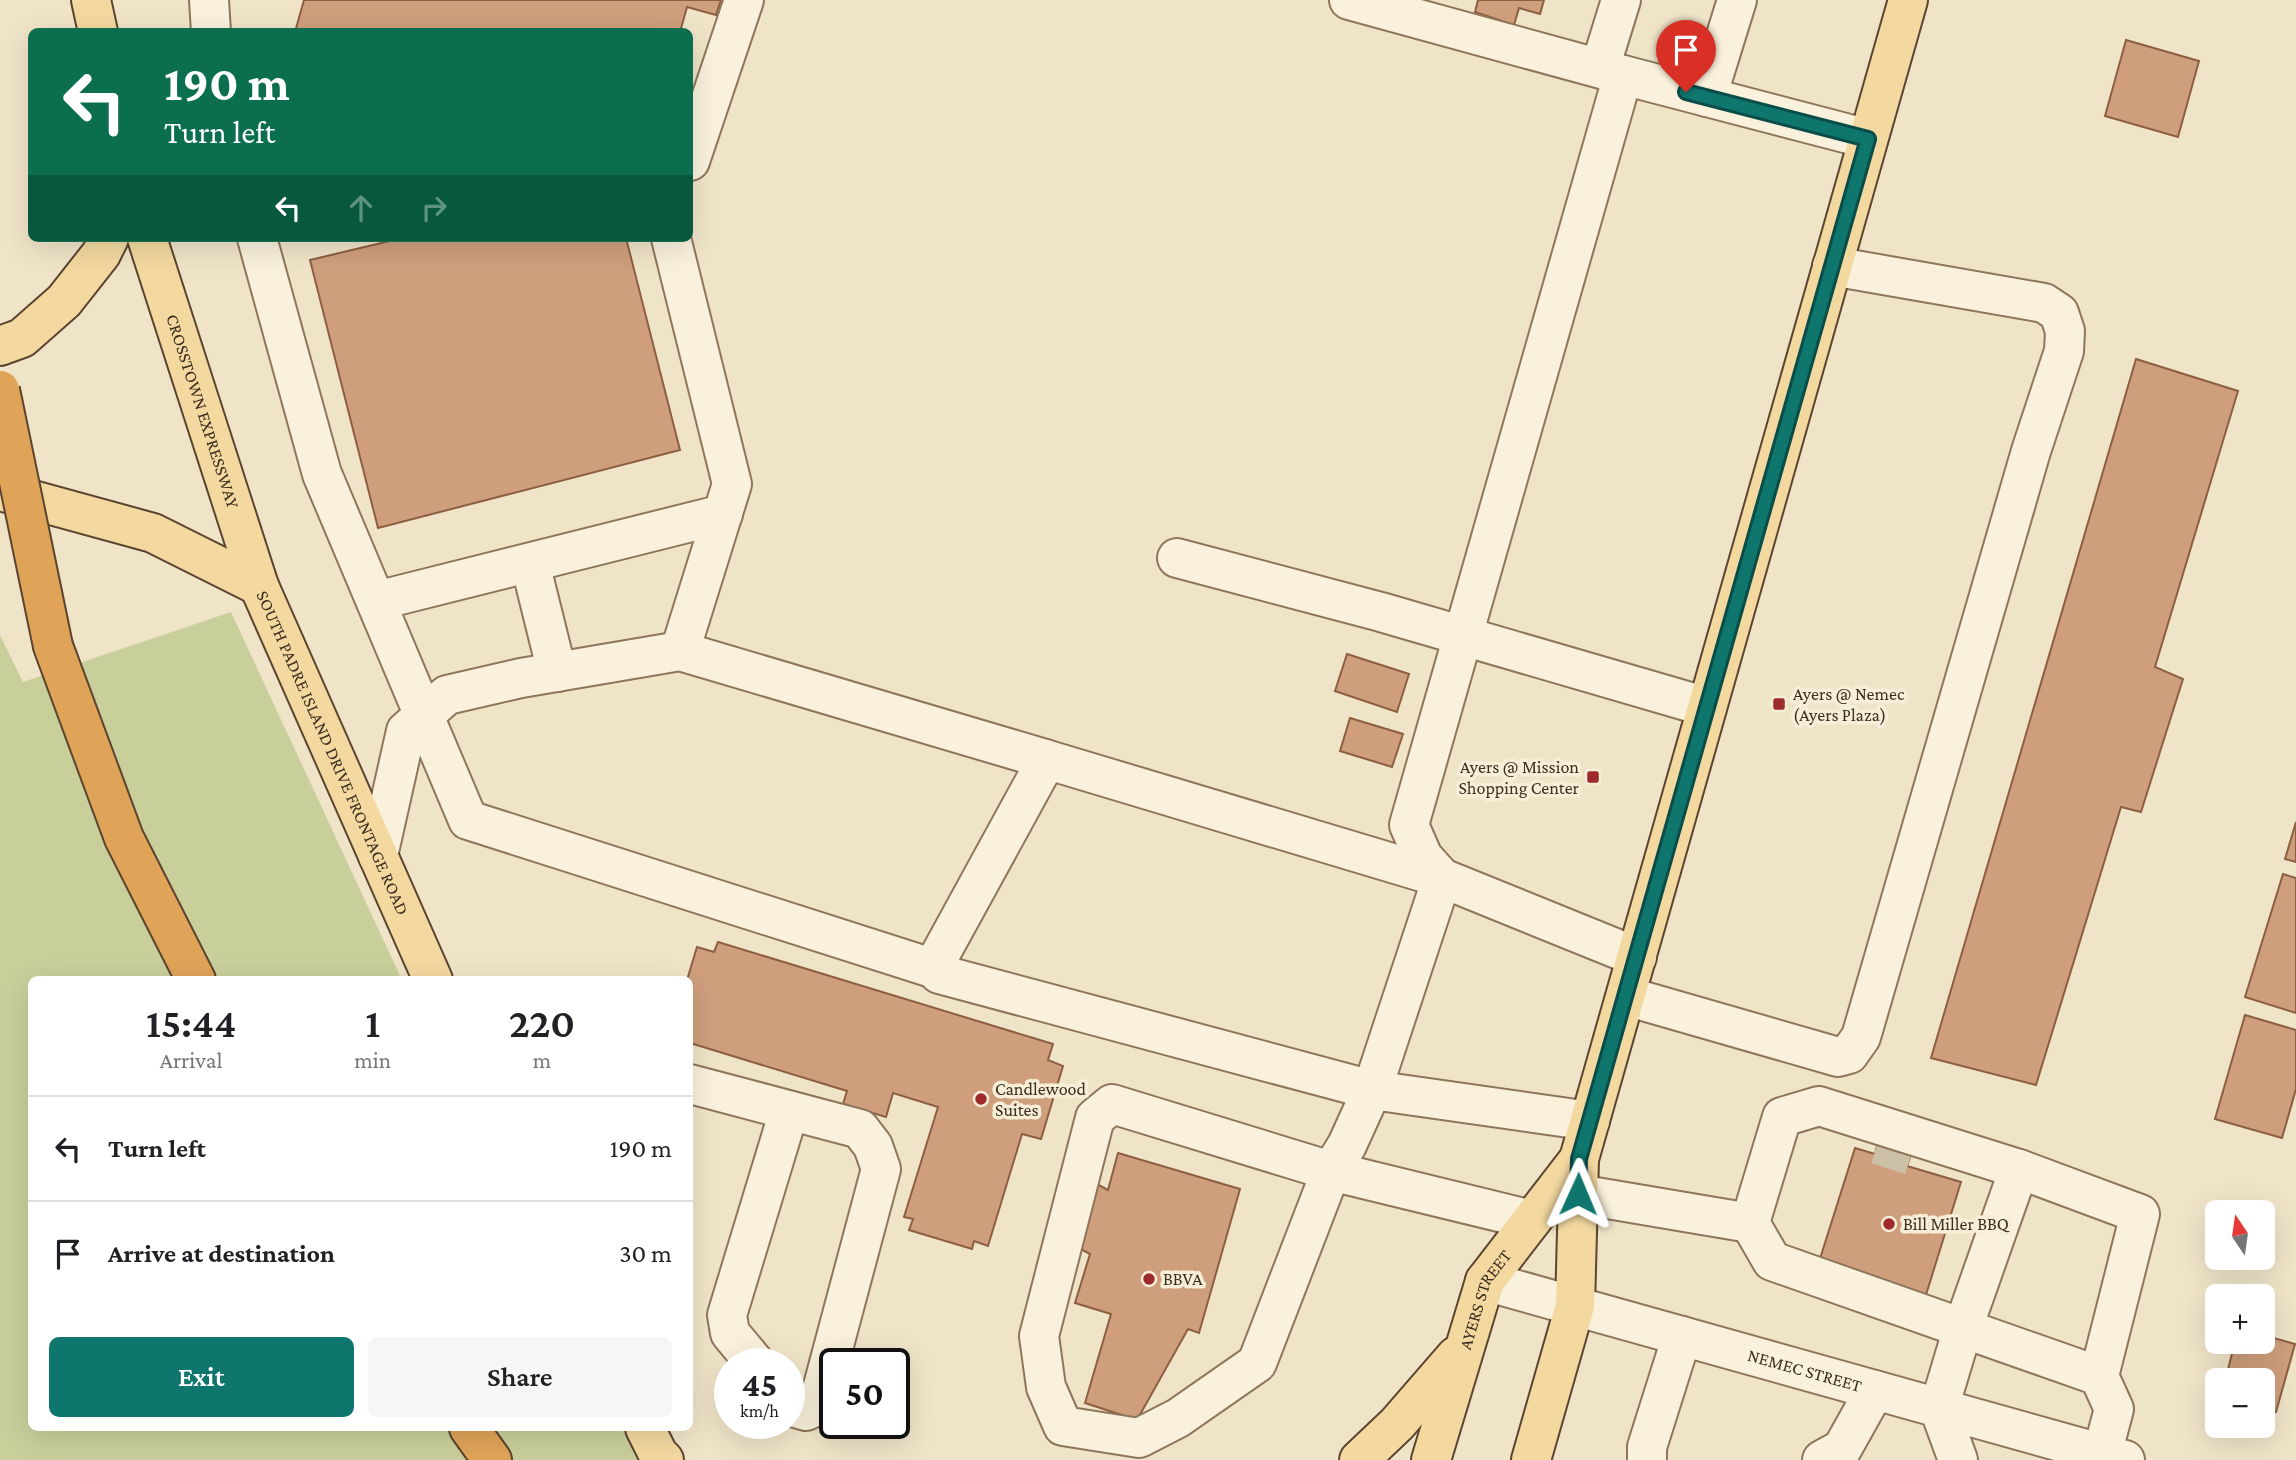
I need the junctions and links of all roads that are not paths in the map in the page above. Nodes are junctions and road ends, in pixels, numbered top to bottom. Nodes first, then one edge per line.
1 (91, 0) edge
2 (209, 0) edge
3 (744, 0) edge
4 (1349, 0) edge
5 (1621, 0) edge
6 (1737, 0) edge
7 (1908, 0) edge
8 (97, 28) edge
9 (211, 28) edge
10 (1611, 72) junction
11 (1707, 97) junction
12 (1868, 139) junction
13 (693, 152) edge
14 (107, 242) edge
15 (148, 242) edge
16 (258, 242) edge
17 (672, 242) edge
18 (1832, 266) junction
19 (0, 346) edge
20 (0, 390) edge
21 (0, 491) edge
22 (723, 514) junction
23 (1177, 558) dead end
24 (530, 563) junction
25 (259, 586) junction
26 (376, 601) junction
27 (1463, 636) junction
28 (680, 651) junction
29 (557, 672) junction
30 (1707, 707) junction
31 (425, 713) junction
32 (1045, 759) junction
33 (378, 856) junction
34 (1442, 878) junction
35 (1636, 957) junction
36 (935, 969) junction
37 (194, 976) edge
38 (431, 976) edge
39 (1626, 996) junction
40 (693, 1085) edge
41 (1372, 1090) junction
42 (1819, 1106) junction
43 (789, 1111) junction
44 (1590, 1121) junction
45 (1968, 1153) junction
46 (2019, 1169) junction
47 (1331, 1171) junction
48 (1579, 1176) junction
49 (1532, 1220) junction
50 (1750, 1223) junction
51 (1485, 1281) junction
52 (1575, 1306) junction
53 (1963, 1328) junction
54 (1682, 1336) junction
55 (1464, 1346) junction
56 (742, 1348) edge
57 (2099, 1376) junction
58 (1875, 1390) junction
59 (1939, 1408) junction
60 (805, 1411) edge
61 (472, 1431) edge
62 (1837, 1456) edge
63 (2114, 1457) edge
64 (492, 1460) edge
65 (1359, 1460) edge
66 (1431, 1460) edge
67 (1531, 1460) edge
68 (1647, 1460) edge
69 (1958, 1460) edge

1 - 8 main road
2 - 9 street
3 - 13 street
4 - 10 street
5 - 10 street
6 - 11 street
7 - 12 main road, AYERS STREET
10 - 11 street
10 - 27 street
11 - 12 street
12 - 18 main road, AYERS STREET
14 - 19 main road
15 - 25 main road, CROSSTOWN EXPRESSWAY
16 - 26 street
17 - 22 street
18 - 30 main road, AYERS STREET
18 - 39 street
20 - 37 highway, bridge
21 - 25 main road, SOUTH PADRE ISLAND DRIVE FRONTAGE ROAD
22 - 24 street
22 - 28 street
23 - 27 street
24 - 26 street
24 - 29 street
25 - 33 main road, SOUTH PADRE ISLAND DRIVE FRONTAGE ROAD
26 - 31 street
27 - 30 street
27 - 34 street
28 - 29 street
28 - 32 street
29 - 31 street
30 - 35 main road, AYERS STREET
31 - 33 street
31 - 36 street
32 - 34 street
32 - 36 street
33 - 38 main road, SOUTH PADRE ISLAND DRIVE FRONTAGE ROAD
34 - 35 street
34 - 41 street
35 - 39 main road, AYERS STREET
36 - 41 street
39 - 44 main road, AYERS STREET
40 - 43 street
41 - 44 street
41 - 47 street
42 - 45 street
42 - 45 street
42 - 50 street
43 - 56 street
43 - 60 street
44 - 48 main road, AYERS STREET
45 - 46 street
46 - 53 street
46 - 57 street
47 - 47 street
47 - 49 street
48 - 49 main road, AYERS STREET
48 - 50 street
48 - 52 main road, AYERS STREET
49 - 51 main road, AYERS STREET
50 - 53 street
51 - 52 street, NEMEC STREET
51 - 55 main road, AYERS STREET
52 - 54 street, NEMEC STREET
52 - 67 main road, AYERS STREET
53 - 57 street
53 - 59 street
54 - 58 street, NEMEC STREET
54 - 68 street
55 - 65 main road
55 - 66 main road, AYERS STREET
57 - 63 street
58 - 59 street, NEMEC STREET
58 - 62 street
59 - 63 street, NEMEC STREET
59 - 69 street
61 - 64 highway

